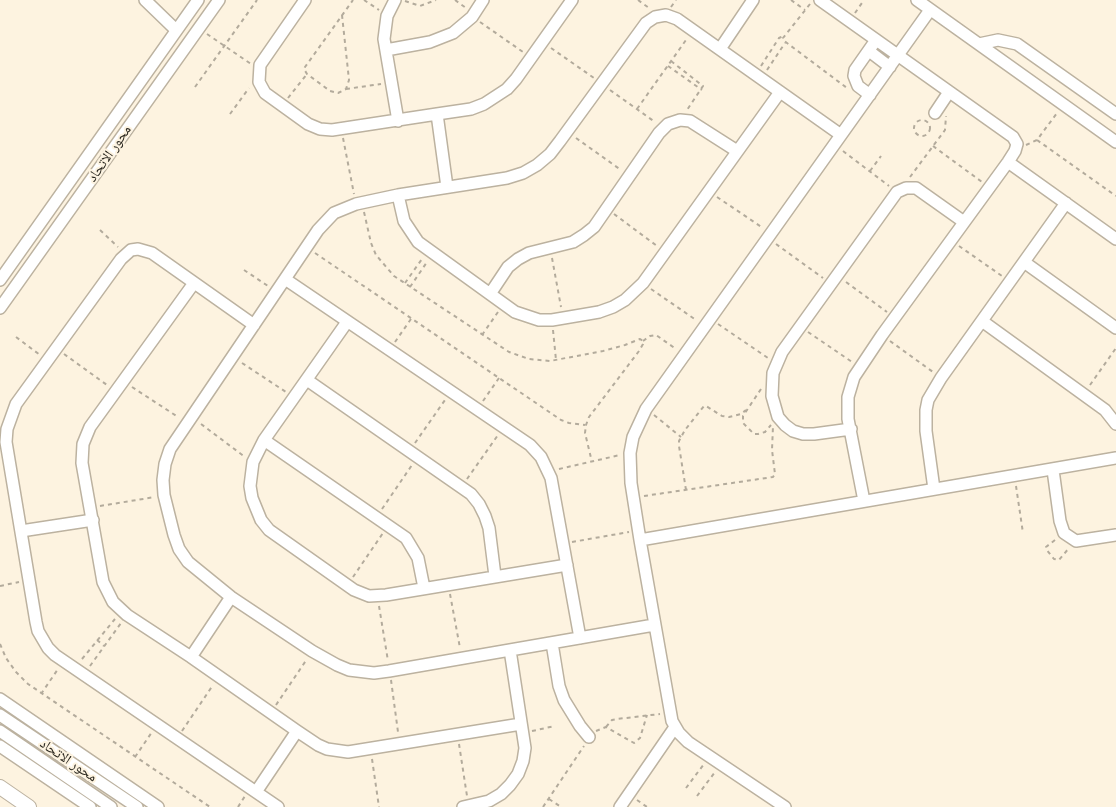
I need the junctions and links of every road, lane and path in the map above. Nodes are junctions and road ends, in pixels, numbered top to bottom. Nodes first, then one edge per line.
1 (144, 0) edge
2 (198, 0) edge
3 (219, 0) edge
4 (257, 0) edge
5 (305, 0) edge
6 (352, 0) edge
7 (364, 0) edge
8 (395, 0) edge
9 (403, 0) edge
10 (436, 0) edge
11 (455, 0) edge
12 (483, 0) edge
13 (572, 0) edge
14 (754, 0) edge
15 (791, 0) edge
16 (813, 0) edge
17 (820, 0) edge
18 (864, 0) edge
19 (917, 0) edge
20 (805, 10) junction
21 (930, 10) junction
22 (342, 15) junction
23 (473, 15) junction
24 (387, 16) junction
25 (849, 21) junction
26 (199, 29) junction
27 (176, 30) junction
28 (693, 30) junction
29 (785, 36) junction
30 (876, 40) junction
31 (785, 43) junction
32 (979, 44) junction
33 (224, 46) junction
34 (720, 49) junction
35 (386, 50) junction
36 (869, 51) junction
37 (898, 56) junction
38 (531, 58) junction
39 (670, 62) junction
40 (668, 66) junction
41 (890, 67) junction
42 (258, 73) junction
43 (307, 74) junction
44 (758, 76) junction
45 (391, 82) junction
46 (195, 87) dead end
47 (346, 89) junction
48 (702, 90) junction
49 (849, 90) dead end
50 (780, 92) junction
51 (949, 92) junction
52 (870, 95) junction
53 (1064, 105) junction
54 (282, 106) junction
55 (637, 109) dead end
56 (938, 109) joint
57 (230, 114) dead end
58 (437, 114) junction
59 (1116, 114) edge
60 (680, 120) junction
61 (398, 121) junction
62 (342, 130) junction
63 (567, 132) junction
64 (917, 135) joint
65 (838, 140) junction
66 (1037, 140) junction
67 (1116, 142) edge
68 (933, 146) junction
69 (1017, 147) junction
70 (737, 152) junction
71 (881, 156) dead end
72 (1008, 162) junction
73 (870, 171) junction
74 (629, 176) junction
75 (447, 187) junction
76 (989, 187) junction
77 (709, 191) junction
78 (899, 191) junction
79 (398, 195) junction
80 (1116, 196) edge
81 (358, 203) junction
82 (1066, 203) junction
83 (607, 208) junction
84 (964, 222) junction
85 (100, 230) dead end
86 (769, 236) junction
87 (1116, 238) edge
88 (951, 240) junction
89 (307, 247) junction
90 (550, 248) junction
91 (430, 252) junction
92 (665, 253) junction
93 (125, 254) junction
94 (1024, 262) junction
95 (244, 270) dead end
96 (285, 279) junction
97 (834, 279) junction
98 (0, 280) edge
99 (1010, 282) junction
100 (194, 283) junction
101 (643, 283) junction
102 (405, 284) junction
103 (410, 287) dead end
104 (277, 292) junction
105 (490, 294) junction
106 (504, 304) junction
107 (0, 308) edge
108 (412, 318) junction
109 (895, 318) junction
110 (557, 319) junction
111 (982, 321) junction
112 (347, 322) junction
113 (707, 322) junction
114 (254, 325) junction
115 (800, 326) junction
116 (1116, 328) edge
117 (481, 335) junction
118 (882, 335) junction
119 (16, 337) dead end
120 (643, 341) junction
121 (1116, 348) edge
122 (56, 349) junction
123 (390, 350) junction
124 (684, 355) junction
125 (232, 356) junction
126 (48, 360) junction
127 (556, 360) junction
128 (860, 368) junction
129 (774, 369) junction
130 (499, 378) junction
131 (941, 378) junction
132 (307, 380) junction
133 (120, 386) junction
134 (451, 391) junction
135 (1084, 395) junction
136 (294, 398) junction
137 (646, 409) junction
138 (477, 410) junction
139 (746, 410) junction
140 (188, 420) junction
141 (1116, 424) edge
142 (586, 425) junction
143 (504, 427) junction
144 (851, 429) junction
145 (680, 437) junction
146 (264, 440) junction
147 (414, 453) junction
148 (630, 453) junction
149 (1116, 458) edge
150 (253, 462) junction
151 (592, 462) junction
152 (1053, 470) junction
153 (549, 472) junction
154 (1014, 476) junction
155 (462, 487) junction
156 (934, 489) junction
157 (686, 490) junction
158 (164, 495) junction
159 (634, 498) junction
160 (864, 501) junction
161 (91, 508) junction
162 (377, 517) junction
163 (93, 520) junction
164 (389, 525) junction
165 (21, 531) junction
166 (1023, 533) dead end
167 (1064, 533) junction
168 (639, 535) junction
169 (1116, 535) edge
170 (1076, 541) junction
171 (563, 544) junction
172 (567, 565) junction
173 (495, 576) junction
174 (29, 580) junction
175 (449, 584) junction
176 (0, 586) edge
177 (347, 586) junction
178 (424, 588) junction
179 (232, 597) junction
180 (124, 613) junction
181 (654, 625) junction
182 (580, 638) junction
183 (97, 640) junction
184 (552, 643) junction
185 (0, 644) edge
186 (104, 646) junction
187 (510, 650) junction
188 (312, 651) junction
189 (191, 657) junction
190 (462, 658) junction
191 (64, 660) junction
192 (79, 671) junction
193 (218, 677) junction
194 (41, 694) junction
195 (0, 700) edge
196 (270, 713) junction
197 (670, 713) junction
198 (0, 715) edge
199 (647, 715) junction
200 (157, 724) junction
201 (554, 726) dead end
202 (606, 727) junction
203 (675, 727) junction
204 (522, 728) junction
205 (0, 731) edge
206 (297, 731) junction
207 (457, 734) junction
208 (589, 737) junction
209 (177, 738) junction
210 (0, 746) edge
211 (371, 749) junction
212 (709, 756) junction
213 (135, 757) junction
214 (721, 764) junction
215 (0, 787) edge
216 (686, 788) dead end
217 (256, 792) junction
218 (697, 796) dead end
219 (549, 798) junction
220 (466, 806) edge
221 (29, 807) edge
222 (90, 807) edge
223 (110, 807) edge
224 (137, 807) edge
225 (158, 807) edge
226 (210, 807) edge
227 (278, 807) edge
228 (379, 807) edge
229 (543, 807) edge
230 (561, 807) edge
231 (620, 807) edge
232 (785, 807) edge

1 - 27 street
2 - 27 street, محور الاتحاد
3 - 26 street, محور الاتحاد
4 - 33 path
5 - 42 street
6 - 22 path
7 - 24 path
8 - 24 street
9 - 10 path
11 - 23 path
12 - 23 street
13 - 38 street
14 - 34 street
15 - 20 path
16 - 20 path
17 - 25 street
18 - 25 path
19 - 21 street
20 - 29 path
21 - 32 street
21 - 37 street
22 - 43 path
22 - 47 path
23 - 35 street
23 - 38 path
24 - 35 street
25 - 30 street
26 - 33 path
26 - 107 street, محور الاتحاد
27 - 98 street, محور الاتحاد
28 - 34 street
28 - 39 path
28 - 63 street
29 - 31 path
29 - 44 path
30 - 36 street
30 - 37 street
31 - 44 path
31 - 49 path
32 - 53 street
32 - 59 street
33 - 42 path
33 - 46 path
34 - 44 street
35 - 45 street
36 - 41 street
36 - 52 street
37 - 41 street
37 - 51 street
38 - 58 street
39 - 40 path
39 - 48 path
40 - 48 path
40 - 55 path
41 - 52 street
42 - 54 street
42 - 57 path
43 - 47 path
43 - 54 path
44 - 50 street
45 - 47 path
45 - 61 street
48 - 60 path
50 - 65 street
50 - 70 street
51 - 56 street
51 - 69 street
52 - 65 street
53 - 66 path
53 - 67 street
54 - 62 street
56 - 68 path
58 - 61 street
58 - 75 street
60 - 70 street
60 - 74 street
61 - 62 street
62 - 81 path
63 - 74 path
63 - 75 street
64 - 64 path
65 - 73 path
65 - 86 street
66 - 69 path
66 - 80 path
68 - 76 path
68 - 78 path
69 - 72 street
70 - 77 street
71 - 73 path
72 - 76 street
72 - 82 street
73 - 78 path
74 - 83 street
75 - 79 street
76 - 84 street
77 - 86 path
77 - 92 street
78 - 84 street
78 - 97 street
79 - 81 street
79 - 91 street
81 - 89 street
81 - 102 path
82 - 87 street
82 - 94 street
83 - 90 street
83 - 92 path
84 - 88 street
85 - 93 path
86 - 97 path
86 - 113 street
88 - 99 path
88 - 109 street
89 - 96 street
89 - 108 path
90 - 105 street
90 - 110 path
91 - 102 path
91 - 103 path
91 - 105 street
92 - 101 street
93 - 100 street
93 - 122 street
94 - 99 street
94 - 116 street
95 - 104 path
96 - 104 street
96 - 112 street
97 - 109 path
97 - 115 street
99 - 111 street
100 - 114 street
100 - 133 street
101 - 110 street
101 - 113 path
102 - 117 path
104 - 114 street
105 - 106 street
106 - 110 street
106 - 117 path
108 - 123 path
108 - 130 path
109 - 118 street
110 - 127 path
111 - 131 street
111 - 135 street
112 - 123 street
112 - 132 street
113 - 124 street
113 - 129 path
114 - 125 street
115 - 128 path
115 - 129 street
117 - 127 path
118 - 128 street
118 - 131 path
119 - 126 path
120 - 124 path
120 - 127 path
120 - 142 path
121 - 135 path
122 - 126 street
122 - 133 path
123 - 134 street
124 - 137 street
125 - 136 path
125 - 140 street
126 - 165 street
128 - 144 street
129 - 139 path
129 - 144 street
130 - 138 path
130 - 142 path
131 - 156 street
132 - 136 street
132 - 147 street
133 - 140 path
133 - 161 street
134 - 138 street
134 - 147 path
135 - 141 street
136 - 146 street
137 - 145 path
137 - 148 street
138 - 143 street
139 - 145 path
139 - 157 path
140 - 150 path
140 - 158 street
142 - 151 path
143 - 153 street
143 - 155 path
144 - 160 street
145 - 157 path
146 - 150 street
146 - 162 street
147 - 155 street
147 - 162 path
148 - 151 path
148 - 159 street
149 - 152 street
150 - 177 street
151 - 153 path
152 - 154 street
152 - 167 street
153 - 171 street
154 - 156 street
154 - 166 path
155 - 173 street
156 - 160 street
157 - 159 path
158 - 161 path
158 - 179 street
159 - 168 street
160 - 168 street
161 - 163 street
162 - 164 street
163 - 165 street
163 - 180 street
164 - 177 path
164 - 178 street
165 - 174 street
167 - 170 street
167 - 170 path
168 - 171 path
168 - 181 street
169 - 170 street
171 - 172 street
172 - 173 street
172 - 182 street
173 - 175 street
174 - 176 path
174 - 191 street
175 - 178 street
175 - 190 path
177 - 178 street
179 - 188 street
179 - 189 street
180 - 183 path
180 - 186 path
180 - 189 street
181 - 182 street
181 - 197 street
182 - 184 street
183 - 186 path
183 - 192 path
184 - 187 street
184 - 208 street
185 - 194 path
186 - 192 path
187 - 190 street
187 - 204 street
188 - 190 street
188 - 196 path
189 - 193 street
191 - 192 street
191 - 194 path
192 - 200 street
193 - 196 street
193 - 209 path
194 - 213 path
195 - 225 street
196 - 206 street
197 - 199 path
197 - 203 street
198 - 224 street, محور الاتحاد
199 - 202 path
199 - 202 path
200 - 209 street
200 - 213 path
201 - 204 path
202 - 208 path
203 - 212 street
203 - 231 street
204 - 207 street
204 - 220 street
205 - 223 street, محور الاتحاد
206 - 211 street
206 - 217 street
207 - 211 street
207 - 220 path
208 - 219 path
209 - 217 street
210 - 222 street
211 - 228 path
212 - 214 street
212 - 216 path
213 - 226 path
214 - 218 path
214 - 232 street
215 - 221 main road
217 - 227 street
219 - 229 path
219 - 230 path

